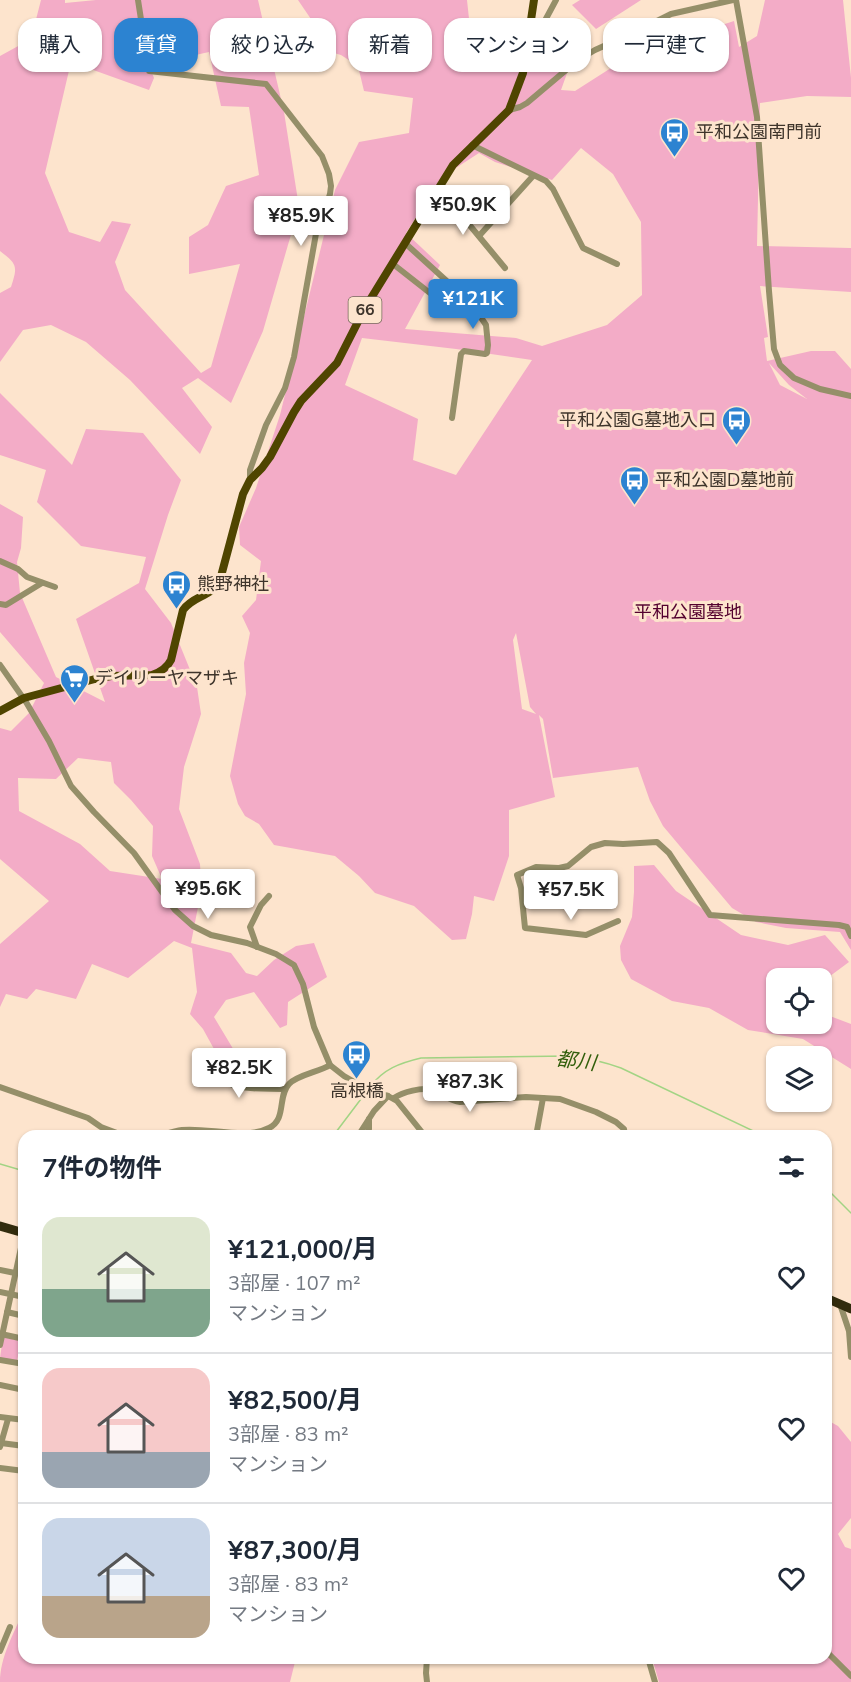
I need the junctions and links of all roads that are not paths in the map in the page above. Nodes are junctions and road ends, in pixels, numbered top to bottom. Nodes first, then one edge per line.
1 (138, 0) edge
2 (534, 0) edge
3 (556, 0) edge
4 (734, 0) edge
5 (531, 18) edge
6 (546, 18) edge
7 (523, 72) edge
8 (509, 110) junction
9 (472, 145) junction
10 (533, 176) junction
11 (439, 188) junction
12 (479, 236) junction
13 (406, 244) junction
14 (393, 264) junction
15 (616, 264) dead end
16 (505, 268) dead end
17 (435, 297) dead end
18 (851, 396) edge
19 (452, 418) dead end
20 (250, 480) junction
21 (0, 561) edge
22 (42, 583) junction
23 (55, 587) dead end
24 (0, 604) edge
25 (0, 665) edge
26 (24, 698) junction
27 (0, 711) edge
28 (269, 896) dead end
29 (618, 921) dead end
30 (851, 936) edge
31 (257, 947) junction
32 (330, 1065) junction
33 (207, 1070) dead end
34 (0, 1087) edge
35 (285, 1089) junction
36 (391, 1097) junction
37 (543, 1098) junction
38 (369, 1119) junction
39 (109, 1130) edge
40 (265, 1130) edge
41 (362, 1130) edge
42 (368, 1130) edge
43 (420, 1130) edge
44 (537, 1130) edge
45 (624, 1130) edge
46 (0, 1226) edge
47 (18, 1231) edge
48 (18, 1260) edge
49 (0, 1270) edge
50 (15, 1273) junction
51 (0, 1292) edge
52 (11, 1294) junction
53 (18, 1296) edge
54 (832, 1302) edge
55 (840, 1305) junction
56 (851, 1309) edge
57 (7, 1312) junction
58 (18, 1315) edge
59 (1, 1334) edge
60 (18, 1338) edge
61 (0, 1344) edge
62 (851, 1357) edge
63 (0, 1360) edge
64 (18, 1363) edge
65 (0, 1385) edge
66 (18, 1389) edge
67 (0, 1417) edge
68 (8, 1419) junction
69 (18, 1420) edge
70 (1, 1445) edge
71 (18, 1446) edge
72 (0, 1467) edge
73 (18, 1470) edge
74 (10, 1627) dead end
75 (0, 1651) edge
76 (832, 1657) edge
77 (427, 1664) edge
78 (650, 1664) edge
79 (851, 1676) edge
80 (427, 1682) edge
81 (655, 1682) edge

1 - 20 street
2 - 5 main road, 66
3 - 6 street
4 - 8 street
4 - 18 street
7 - 8 main road, 66
8 - 9 main road, 66
9 - 10 street
9 - 11 main road, 66
10 - 12 street
10 - 15 street
11 - 12 street
11 - 13 main road, 66
12 - 16 street
13 - 14 main road, 66
13 - 19 street
14 - 17 street
14 - 20 main road, 66
20 - 26 main road, 66
21 - 22 street
22 - 23 street
22 - 24 street
25 - 26 street
26 - 27 main road, 66
26 - 31 street
28 - 31 street
29 - 30 street
31 - 32 street
32 - 35 street
32 - 36 street
33 - 35 street
34 - 39 street
35 - 40 street
36 - 37 street
36 - 38 street
36 - 43 street
37 - 44 street
37 - 45 street
38 - 41 street
38 - 42 street
46 - 47 highway
48 - 50 street
49 - 50 street
50 - 52 street
51 - 52 street
52 - 53 street
52 - 57 street
54 - 55 highway
55 - 56 highway
55 - 62 street
57 - 58 street
57 - 59 street
59 - 60 street
59 - 61 street
63 - 64 street
65 - 66 street
67 - 68 street
68 - 69 street
68 - 70 street
70 - 71 street
72 - 73 street
74 - 75 street
76 - 79 street
77 - 80 street
78 - 81 street

